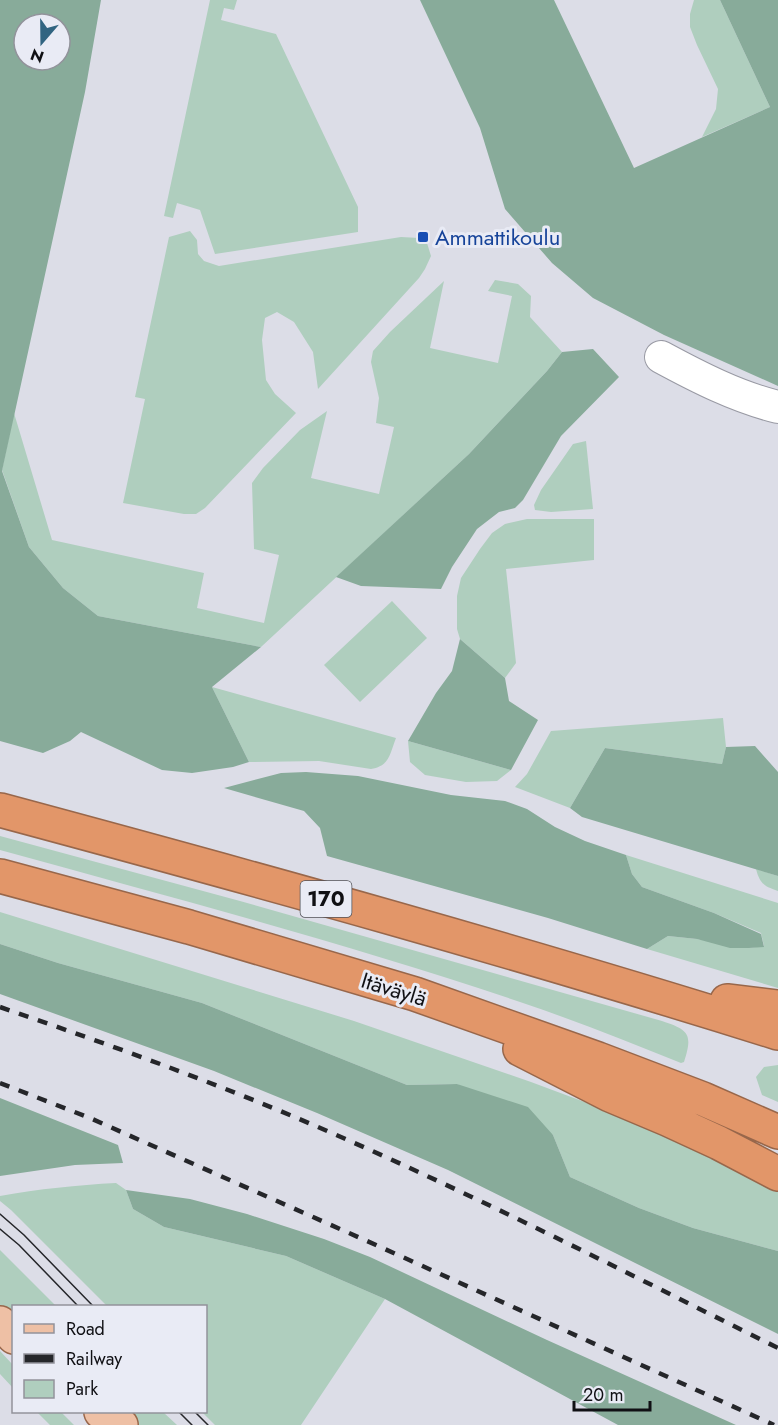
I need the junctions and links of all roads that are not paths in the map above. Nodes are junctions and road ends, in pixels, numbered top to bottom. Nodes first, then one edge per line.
1 (661, 357) dead end
2 (778, 407) edge
3 (0, 810) edge
4 (0, 876) edge
5 (650, 992) junction
6 (415, 994) junction
7 (778, 1007) edge
8 (778, 1032) edge
9 (778, 1132) edge
10 (778, 1174) edge
11 (0, 1323) edge
12 (12, 1335) edge
13 (103, 1413) edge
14 (121, 1425) edge

1 - 2 street
3 - 5 highway, 170
4 - 6 highway, Itäväylä
5 - 7 highway
5 - 8 highway, 170
6 - 9 highway, Itäväylä
6 - 10 highway
11 - 12 main road
13 - 14 main road

